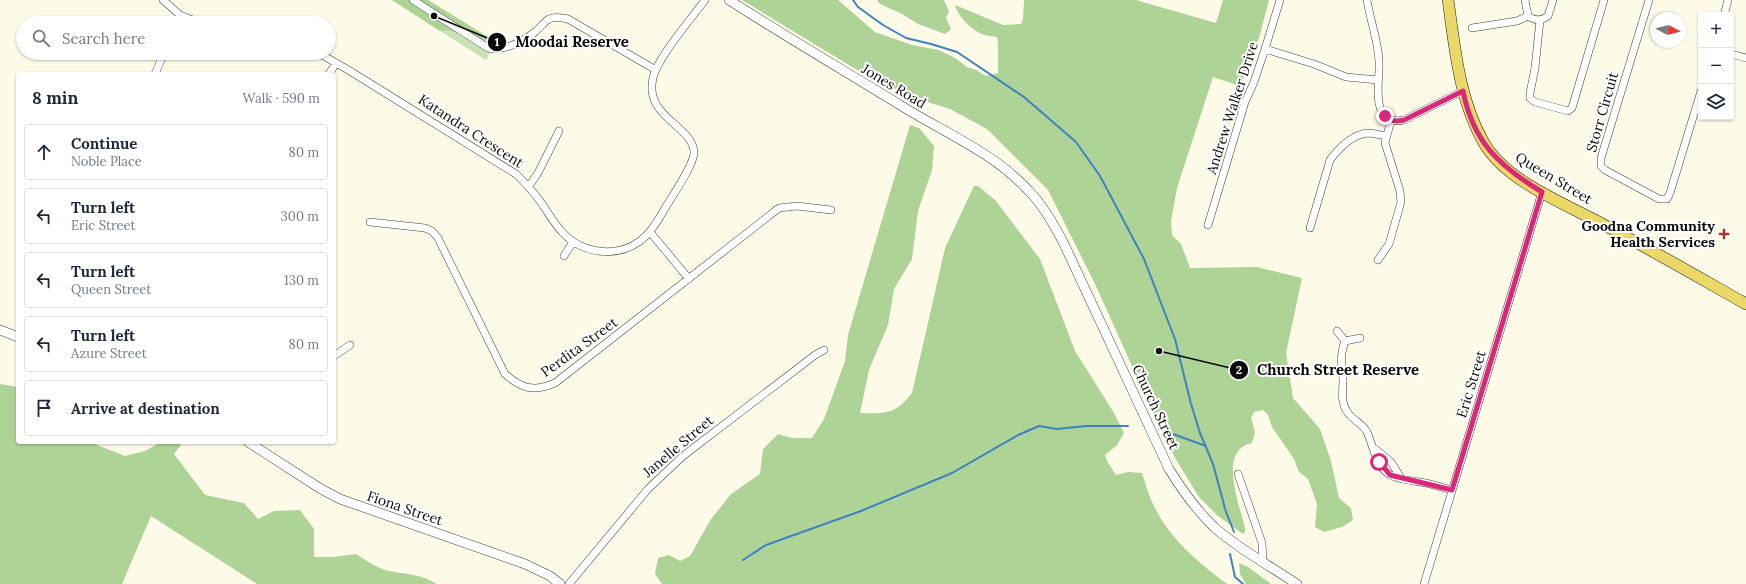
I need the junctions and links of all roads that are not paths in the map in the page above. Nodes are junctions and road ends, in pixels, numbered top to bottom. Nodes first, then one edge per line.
1 (163, 0) edge
2 (413, 0) edge
3 (705, 0) edge
4 (729, 0) edge
5 (1280, 0) edge
6 (1367, 0) edge
7 (1448, 0) edge
8 (1524, 0) edge
9 (1553, 0) edge
10 (1604, 0) edge
11 (1648, 0) edge
12 (1728, 0) edge
13 (1725, 12) edge
14 (180, 15) edge
15 (1528, 16) junction
16 (1540, 20) junction
17 (1472, 28) dead end
18 (1265, 49) junction
19 (1734, 55) edge
20 (1746, 58) edge
21 (161, 60) edge
22 (329, 60) edge
23 (336, 63) junction
24 (656, 70) junction
25 (156, 72) edge
26 (330, 72) edge
27 (1378, 80) junction
28 (1463, 91) junction
29 (1698, 101) edge
30 (1390, 120) junction
31 (559, 131) dead end
32 (1386, 136) junction
33 (528, 186) junction
34 (1542, 192) junction
35 (1038, 202) joint
36 (831, 210) dead end
37 (370, 222) dead end
38 (1208, 225) dead end
39 (1310, 228) dead end
40 (650, 232) junction
41 (573, 242) junction
42 (564, 256) dead end
43 (1378, 260) dead end
44 (689, 279) junction
45 (1746, 304) edge
46 (0, 330) edge
47 (1337, 331) dead end
48 (16, 336) edge
49 (1360, 338) dead end
50 (1345, 341) junction
51 (350, 345) dead end
52 (824, 350) dead end
53 (336, 355) edge
54 (251, 444) edge
55 (1238, 474) dead end
56 (1452, 490) junction
57 (1262, 561) junction
58 (560, 584) edge
59 (569, 584) edge
60 (1297, 584) edge
61 (1424, 584) edge

1 - 14 street
2 - 24 street
3 - 24 street, Katandra Crescent
4 - 35 street, Jones Road
5 - 18 street, Andrew Walker Drive
6 - 27 street
7 - 28 main road, Queen Street
8 - 15 street
9 - 16 street
10 - 16 street
11 - 29 street, Storr Circuit
12 - 13 street
15 - 16 street
15 - 17 street
18 - 27 street
18 - 38 street, Andrew Walker Drive
19 - 20 street
21 - 25 street
22 - 23 street, Katandra Crescent
23 - 26 street
23 - 33 street, Katandra Crescent
24 - 40 street, Katandra Crescent
27 - 30 street
28 - 30 street
28 - 34 main road, Queen Street
30 - 32 street
31 - 33 street
32 - 39 street
32 - 43 street
33 - 41 street, Katandra Crescent
34 - 45 main road, Queen Street
34 - 56 street, Eric Street
35 - 57 street, Church Street
36 - 44 street, Perdita Street
37 - 44 street, Perdita Street
40 - 41 street, Katandra Crescent
40 - 44 street
41 - 42 street
46 - 48 street
47 - 50 street
49 - 50 street
50 - 56 street
51 - 53 street
52 - 59 street, Janelle Street
54 - 58 street, Fiona Street
55 - 57 street
56 - 61 street, Eric Street
57 - 60 street, Church Street

